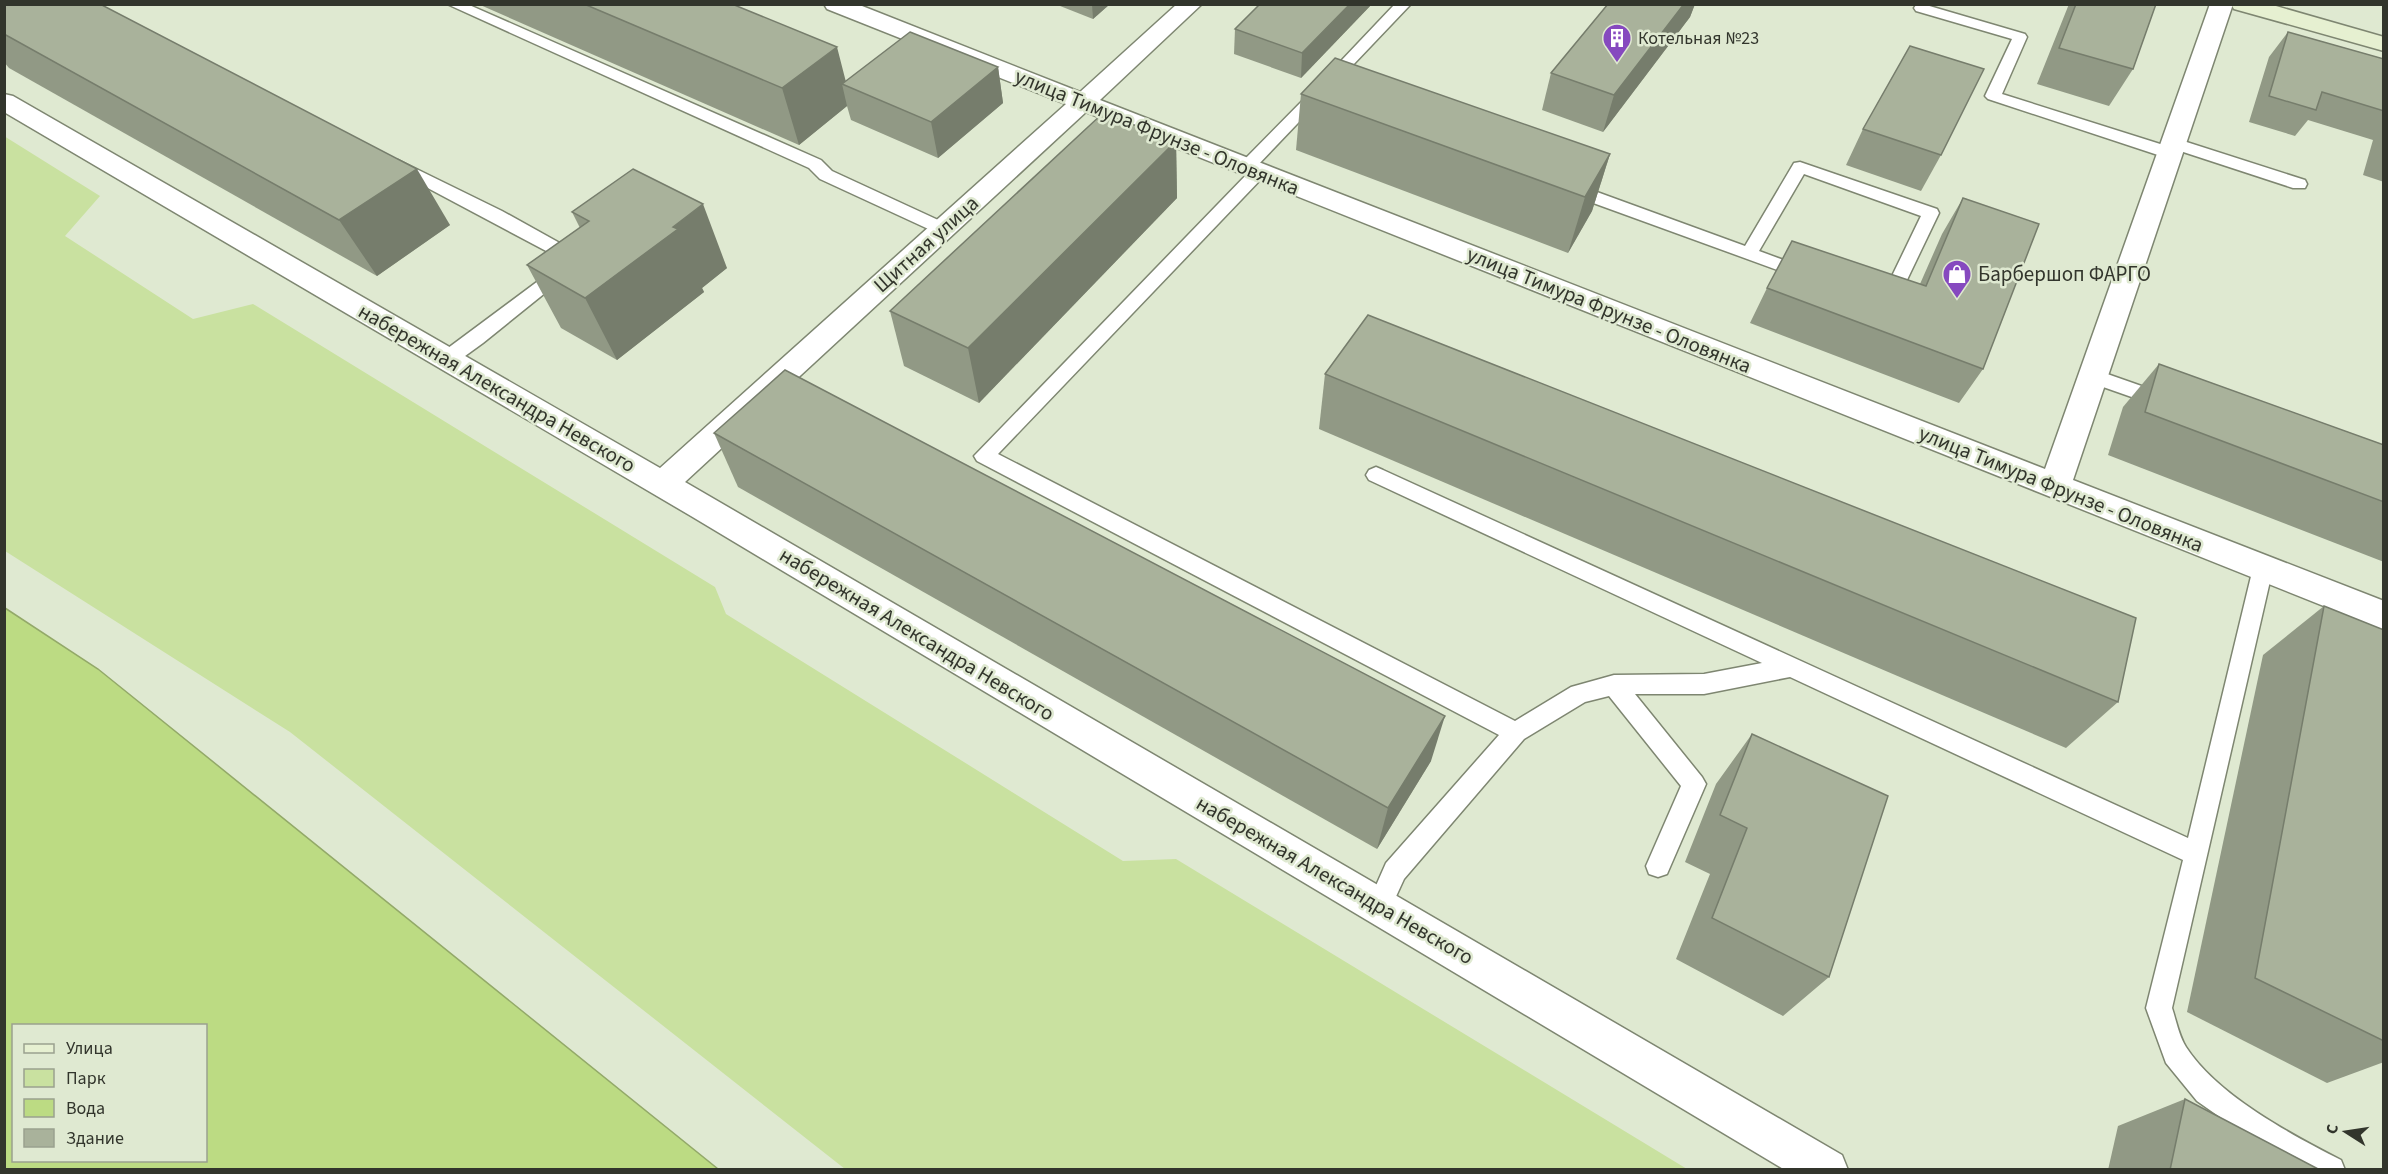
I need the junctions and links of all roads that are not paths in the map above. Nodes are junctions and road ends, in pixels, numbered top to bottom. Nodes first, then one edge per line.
1 (454, 4) edge
2 (835, 4) edge
3 (1191, 4) edge
4 (1404, 4) edge
5 (2222, 4) edge
6 (2242, 4) edge
7 (1921, 8) dead end
8 (2384, 44) edge
9 (1316, 95) junction
10 (4, 101) edge
11 (1082, 102) junction
12 (1338, 103) edge
13 (2172, 148) junction
14 (381, 157) edge
15 (1253, 170) junction
16 (1549, 180) edge
17 (2299, 184) dead end
18 (943, 229) junction
19 (1749, 253) junction
20 (1824, 280) edge
21 (1877, 300) edge
22 (447, 359) junction
23 (2093, 376) junction
24 (2182, 408) edge
25 (1376, 475) dead end
26 (662, 484) junction
27 (2055, 486) junction
28 (2263, 568) junction
29 (2384, 616) edge
30 (1791, 667) junction
31 (1614, 685) junction
32 (1516, 732) junction
33 (2196, 854) junction
34 (1658, 866) dead end
35 (1378, 906) junction
36 (1827, 1170) edge
37 (2331, 1170) edge

1 - 18 lane
2 - 11 street, улица Тимура Фрунзе - Оловянка
3 - 11 street, Щитная улица
4 - 9 lane
5 - 13 street
6 - 8 main road
7 - 13 lane
9 - 12 lane
9 - 15 lane
10 - 22 street, набережная Александра Невского
11 - 15 street, улица Тимура Фрунзе - Оловянка
11 - 18 street, Щитная улица
13 - 17 lane
13 - 23 street
14 - 22 lane
15 - 27 street, улица Тимура Фрунзе - Оловянка
15 - 32 lane
16 - 19 lane
18 - 26 street, Щитная улица
19 - 20 lane
19 - 21 lane
22 - 26 street, набережная Александра Невского
23 - 24 lane
23 - 27 street
25 - 30 lane
26 - 35 street, набережная Александра Невского
27 - 28 street, улица Тимура Фрунзе - Оловянка
28 - 29 street, улица Тимура Фрунзе - Оловянка
28 - 33 lane
30 - 31 lane
30 - 33 lane
31 - 32 lane
31 - 34 lane
32 - 35 lane
33 - 37 lane
35 - 36 street, набережная Александра Невского

